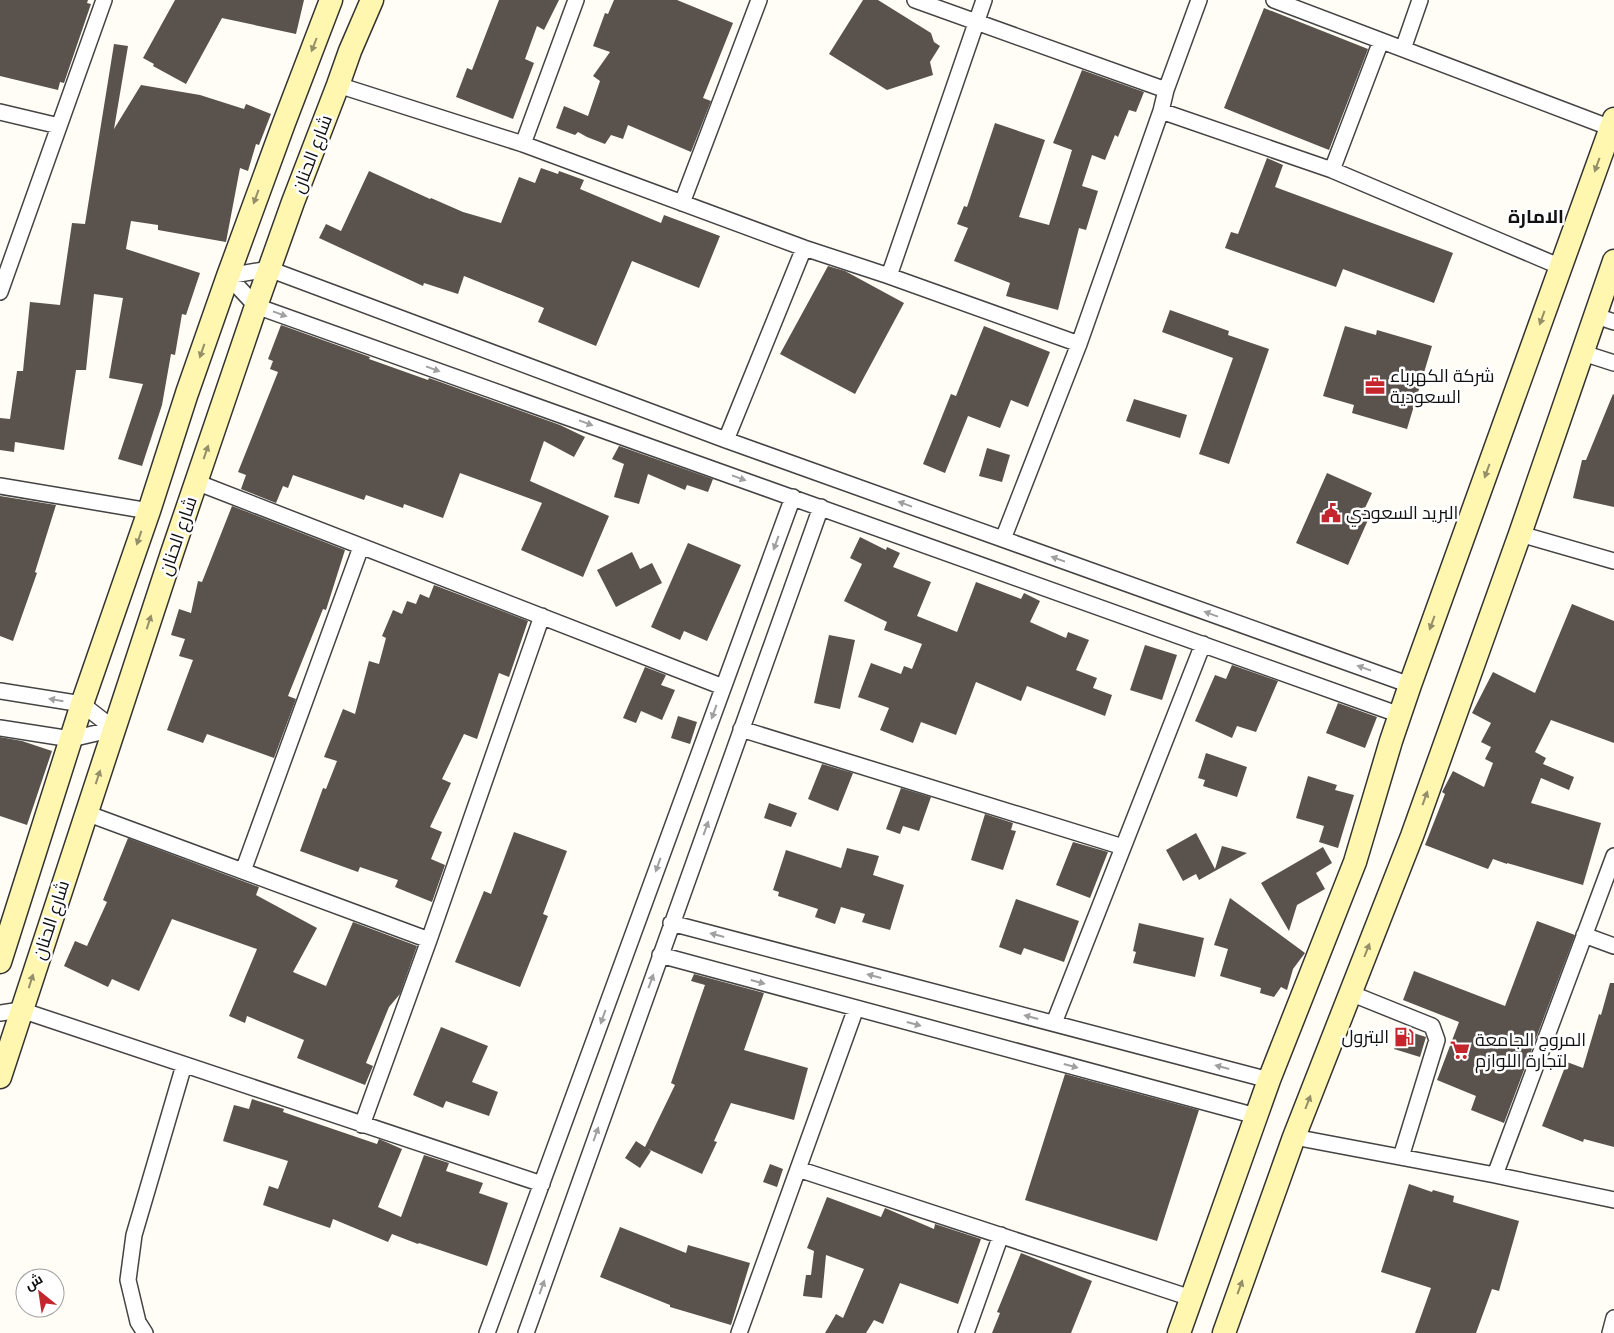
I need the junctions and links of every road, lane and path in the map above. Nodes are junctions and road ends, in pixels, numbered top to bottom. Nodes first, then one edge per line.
1 (104, 0) edge
2 (331, 0) edge
3 (372, 0) edge
4 (576, 0) edge
5 (759, 0) edge
6 (915, 0) edge
7 (984, 0) edge
8 (1199, 0) edge
9 (1274, 0) edge
10 (1420, 0) edge
11 (975, 22) junction
12 (1381, 41) junction
13 (1403, 48) junction
14 (338, 85) junction
15 (1166, 90) junction
16 (1161, 111) junction
17 (0, 112) edge
18 (1612, 123) edge
19 (59, 126) junction
20 (523, 144) junction
21 (1332, 170) junction
22 (682, 203) junction
23 (804, 248) junction
24 (1614, 261) edge
25 (1561, 267) junction
26 (269, 269) junction
27 (228, 276) junction
28 (889, 276) junction
29 (0, 292) edge
30 (256, 306) junction
31 (1605, 319) edge
32 (1079, 344) junction
33 (1583, 353) junction
34 (1614, 363) edge
35 (726, 440) junction
36 (196, 482) junction
37 (0, 486) edge
38 (793, 497) junction
39 (821, 507) junction
40 (148, 511) junction
41 (1520, 534) junction
42 (1003, 539) junction
43 (361, 547) junction
44 (1614, 561) edge
45 (542, 616) junction
46 (1203, 644) junction
47 (1410, 685) junction
48 (723, 687) junction
49 (0, 691) edge
50 (82, 704) junction
51 (1400, 715) junction
52 (0, 728) edge
53 (114, 729) junction
54 (741, 730) junction
55 (71, 740) junction
56 (86, 813) junction
57 (1123, 847) junction
58 (1614, 856) edge
59 (243, 871) junction
60 (671, 923) junction
61 (1584, 934) junction
62 (429, 940) junction
63 (1614, 946) edge
64 (660, 955) junction
65 (0, 962) edge
66 (1350, 993) junction
67 (856, 1008) junction
68 (10, 1012) edge
69 (1054, 1023) junction
70 (184, 1065) junction
71 (0, 1077) edge
72 (1269, 1080) junction
73 (1256, 1116) junction
74 (362, 1125) junction
75 (1294, 1137) junction
76 (1401, 1157) junction
77 (798, 1169) junction
78 (1496, 1175) junction
79 (542, 1184) junction
80 (1614, 1200) edge
81 (1001, 1236) junction
82 (1191, 1298) junction
83 (1614, 1318) edge
84 (145, 1333) edge
85 (487, 1333) edge
86 (526, 1333) edge
87 (740, 1333) edge
88 (966, 1333) edge
89 (1178, 1333) edge
90 (1224, 1333) edge
91 (1610, 1333) edge

1 - 19 street
2 -> 27 street, شارع الحنان
3 - 14 street, شارع الحنان
4 - 20 street
5 - 22 street
6 - 11 street
7 - 11 street
8 - 15 street
9 - 12 street
10 - 13 street
11 - 15 street
11 - 28 street
12 - 13 street
12 - 21 street
13 - 18 street
14 - 20 street
14 - 26 street, شارع الحنان
15 - 16 street
16 - 21 street
16 - 32 street
17 - 19 street
18 -> 25 street
19 - 29 street
20 - 22 street
21 - 25 street
22 - 23 street
23 - 28 street
23 - 35 street
24 - 31 street
25 -> 47 street
26 - 27 street
26 - 30 street, شارع الحنان
26 - 35 street
27 - 30 street
27 -> 40 street, شارع الحنان
28 - 32 street
36 -> 30 street, شارع الحنان
30 -> 38 street
31 - 33 street
32 - 42 street
33 - 34 street
33 - 41 street
42 -> 35 street
36 - 43 street
53 -> 36 street, شارع الحنان
37 - 40 street
38 - 39 street
38 -> 48 street
39 - 46 street
39 - 54 street
40 -> 50 street, شارع الحنان
41 - 44 street
66 -> 41 street
47 -> 42 street
43 - 45 street
43 - 59 street
45 - 48 street
45 - 62 street
46 - 51 street
46 - 57 street
47 - 51 street
48 -> 79 street
50 -> 49 street
50 - 53 street
50 - 55 street, شارع الحنان
51 - 72 street
52 - 55 street
53 - 55 street
56 -> 53 street, شارع الحنان
54 - 57 street
60 -> 54 street
55 - 65 street, شارع الحنان
56 - 59 street
68 -> 56 street, شارع الحنان
57 - 69 street
58 - 61 street
59 - 62 street
60 - 64 street
69 -> 60 street
61 - 63 street
61 - 78 street
62 - 74 street
64 -> 67 street
86 -> 64 street
75 -> 66 street
66 - 76 street
67 -> 73 street
67 - 77 street
68 - 70 street
68 - 71 street, شارع الحنان
72 -> 69 street
70 - 74 street
70 - 84 street
72 - 73 street
73 - 82 street
74 - 79 street
75 - 76 street
90 -> 75 street
76 - 78 street
77 - 81 street
77 - 87 street
78 - 80 street
79 - 85 street
81 - 82 street
81 - 88 street
82 - 89 street
83 - 91 street

